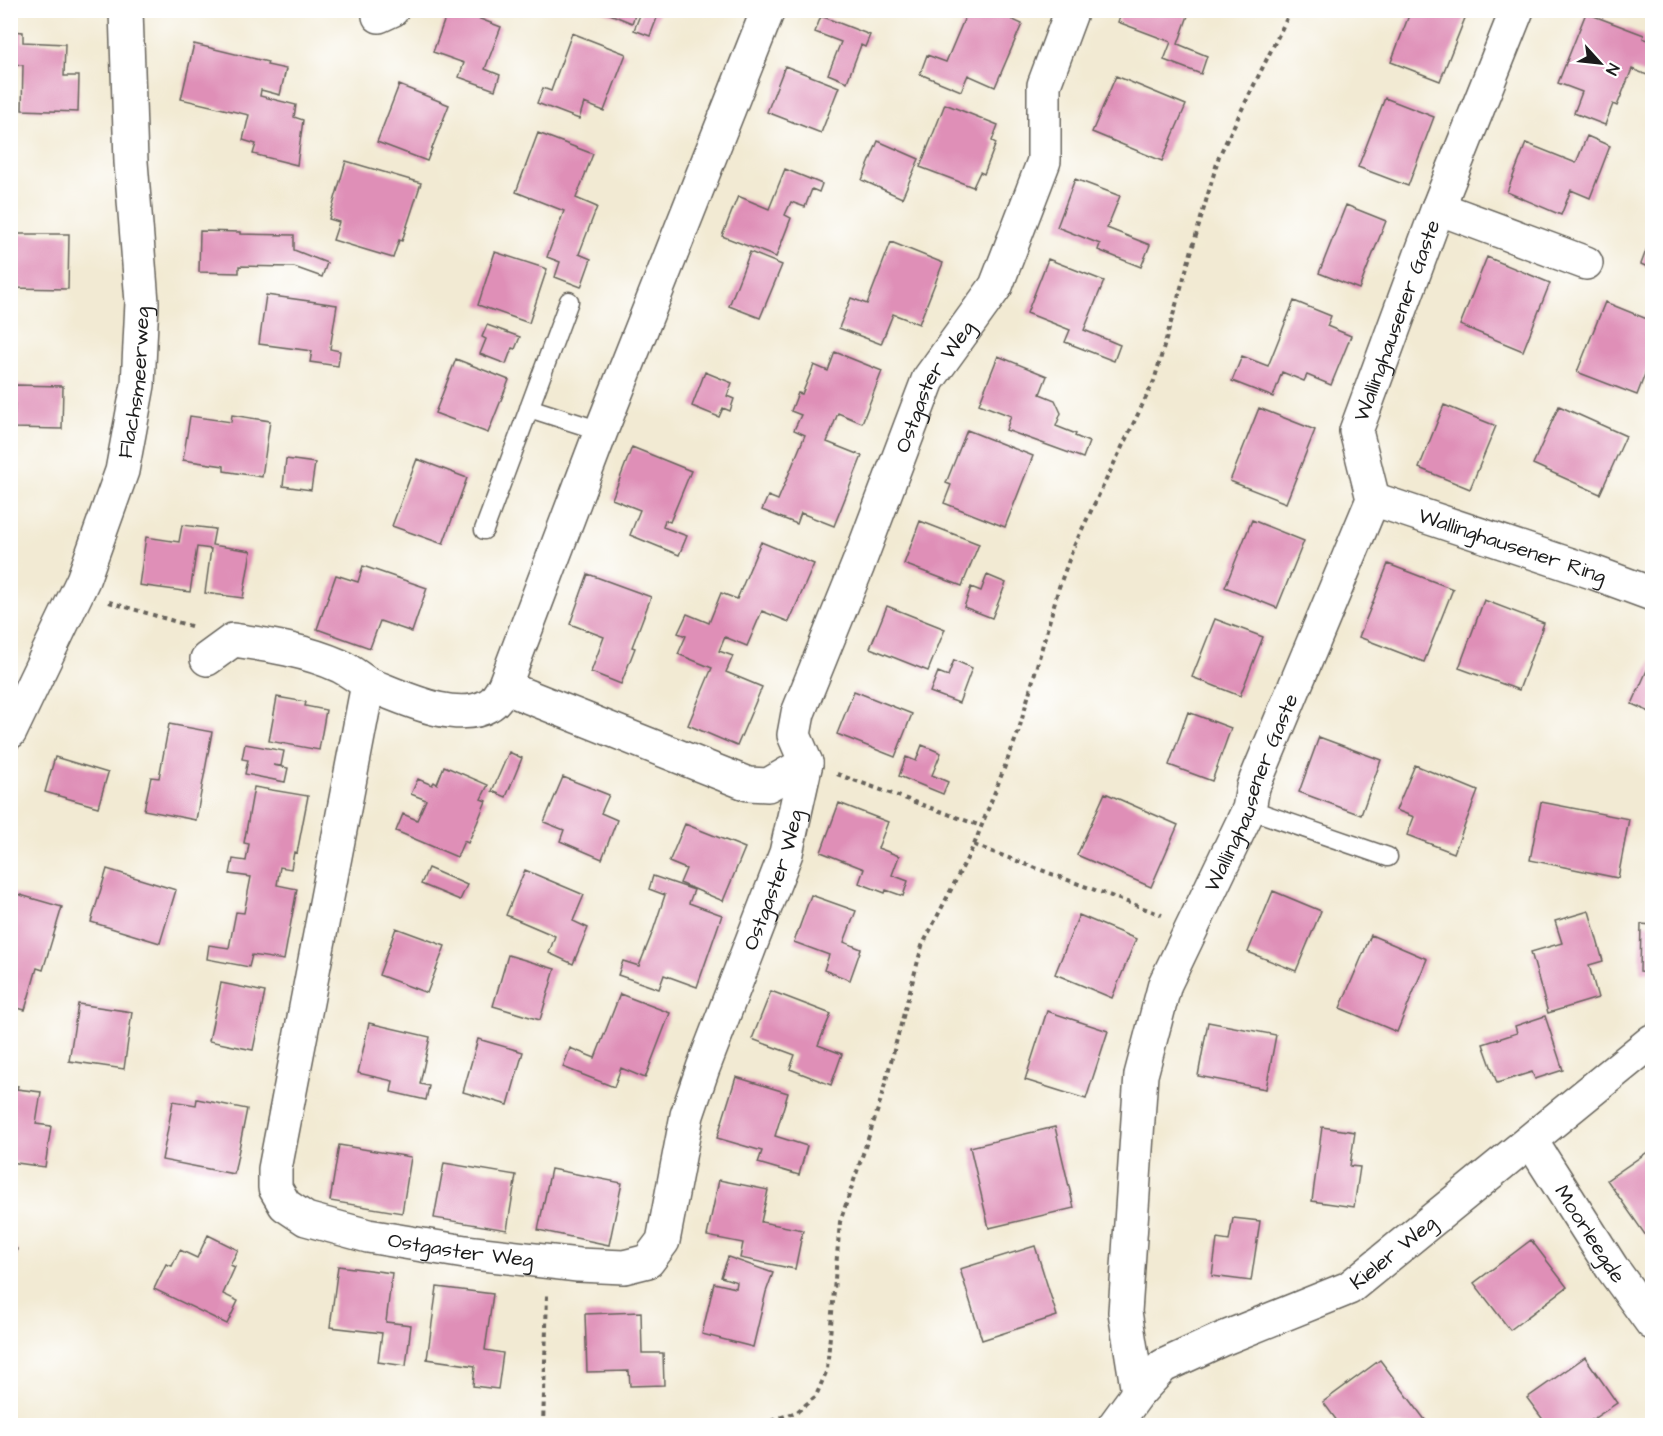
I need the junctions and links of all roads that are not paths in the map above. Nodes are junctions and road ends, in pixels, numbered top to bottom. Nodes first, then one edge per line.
1 (126, 10) edge
2 (768, 10) edge
3 (1072, 10) edge
4 (1517, 10) edge
5 (1438, 208) junction
6 (1586, 263) dead end
7 (569, 301) dead end
8 (529, 408) junction
9 (601, 431) junction
10 (1373, 499) junction
11 (484, 530) dead end
12 (1653, 594) edge
13 (207, 659) dead end
14 (368, 684) junction
15 (504, 687) junction
16 (10, 732) edge
17 (806, 763) junction
18 (1249, 809) junction
19 (1388, 857) dead end
20 (1653, 1041) edge
21 (1531, 1141) junction
22 (1653, 1323) edge
23 (1138, 1393) junction
24 (1114, 1425) edge

1 - 16 street, Flachsmeerweg
2 - 9 street
3 - 17 street, Ostgaster Weg
4 - 5 street, Wallinghausener Gaste
5 - 6 street, Wallinghausener Gaste
5 - 10 street, Wallinghausener Gaste
7 - 8 lane
8 - 9 lane
8 - 11 lane
9 - 15 street
10 - 12 street, Wallinghausener Ring
10 - 18 street, Wallinghausener Gaste
13 - 14 street
14 - 15 street
14 - 17 street, Ostgaster Weg
15 - 17 street, Ostgaster Weg
18 - 19 lane
18 - 23 street, Wallinghausener Gaste
20 - 21 street, Kieler Weg
21 - 22 street, Moorleegde
21 - 23 street, Kieler Weg
23 - 24 street, Kieler Weg

